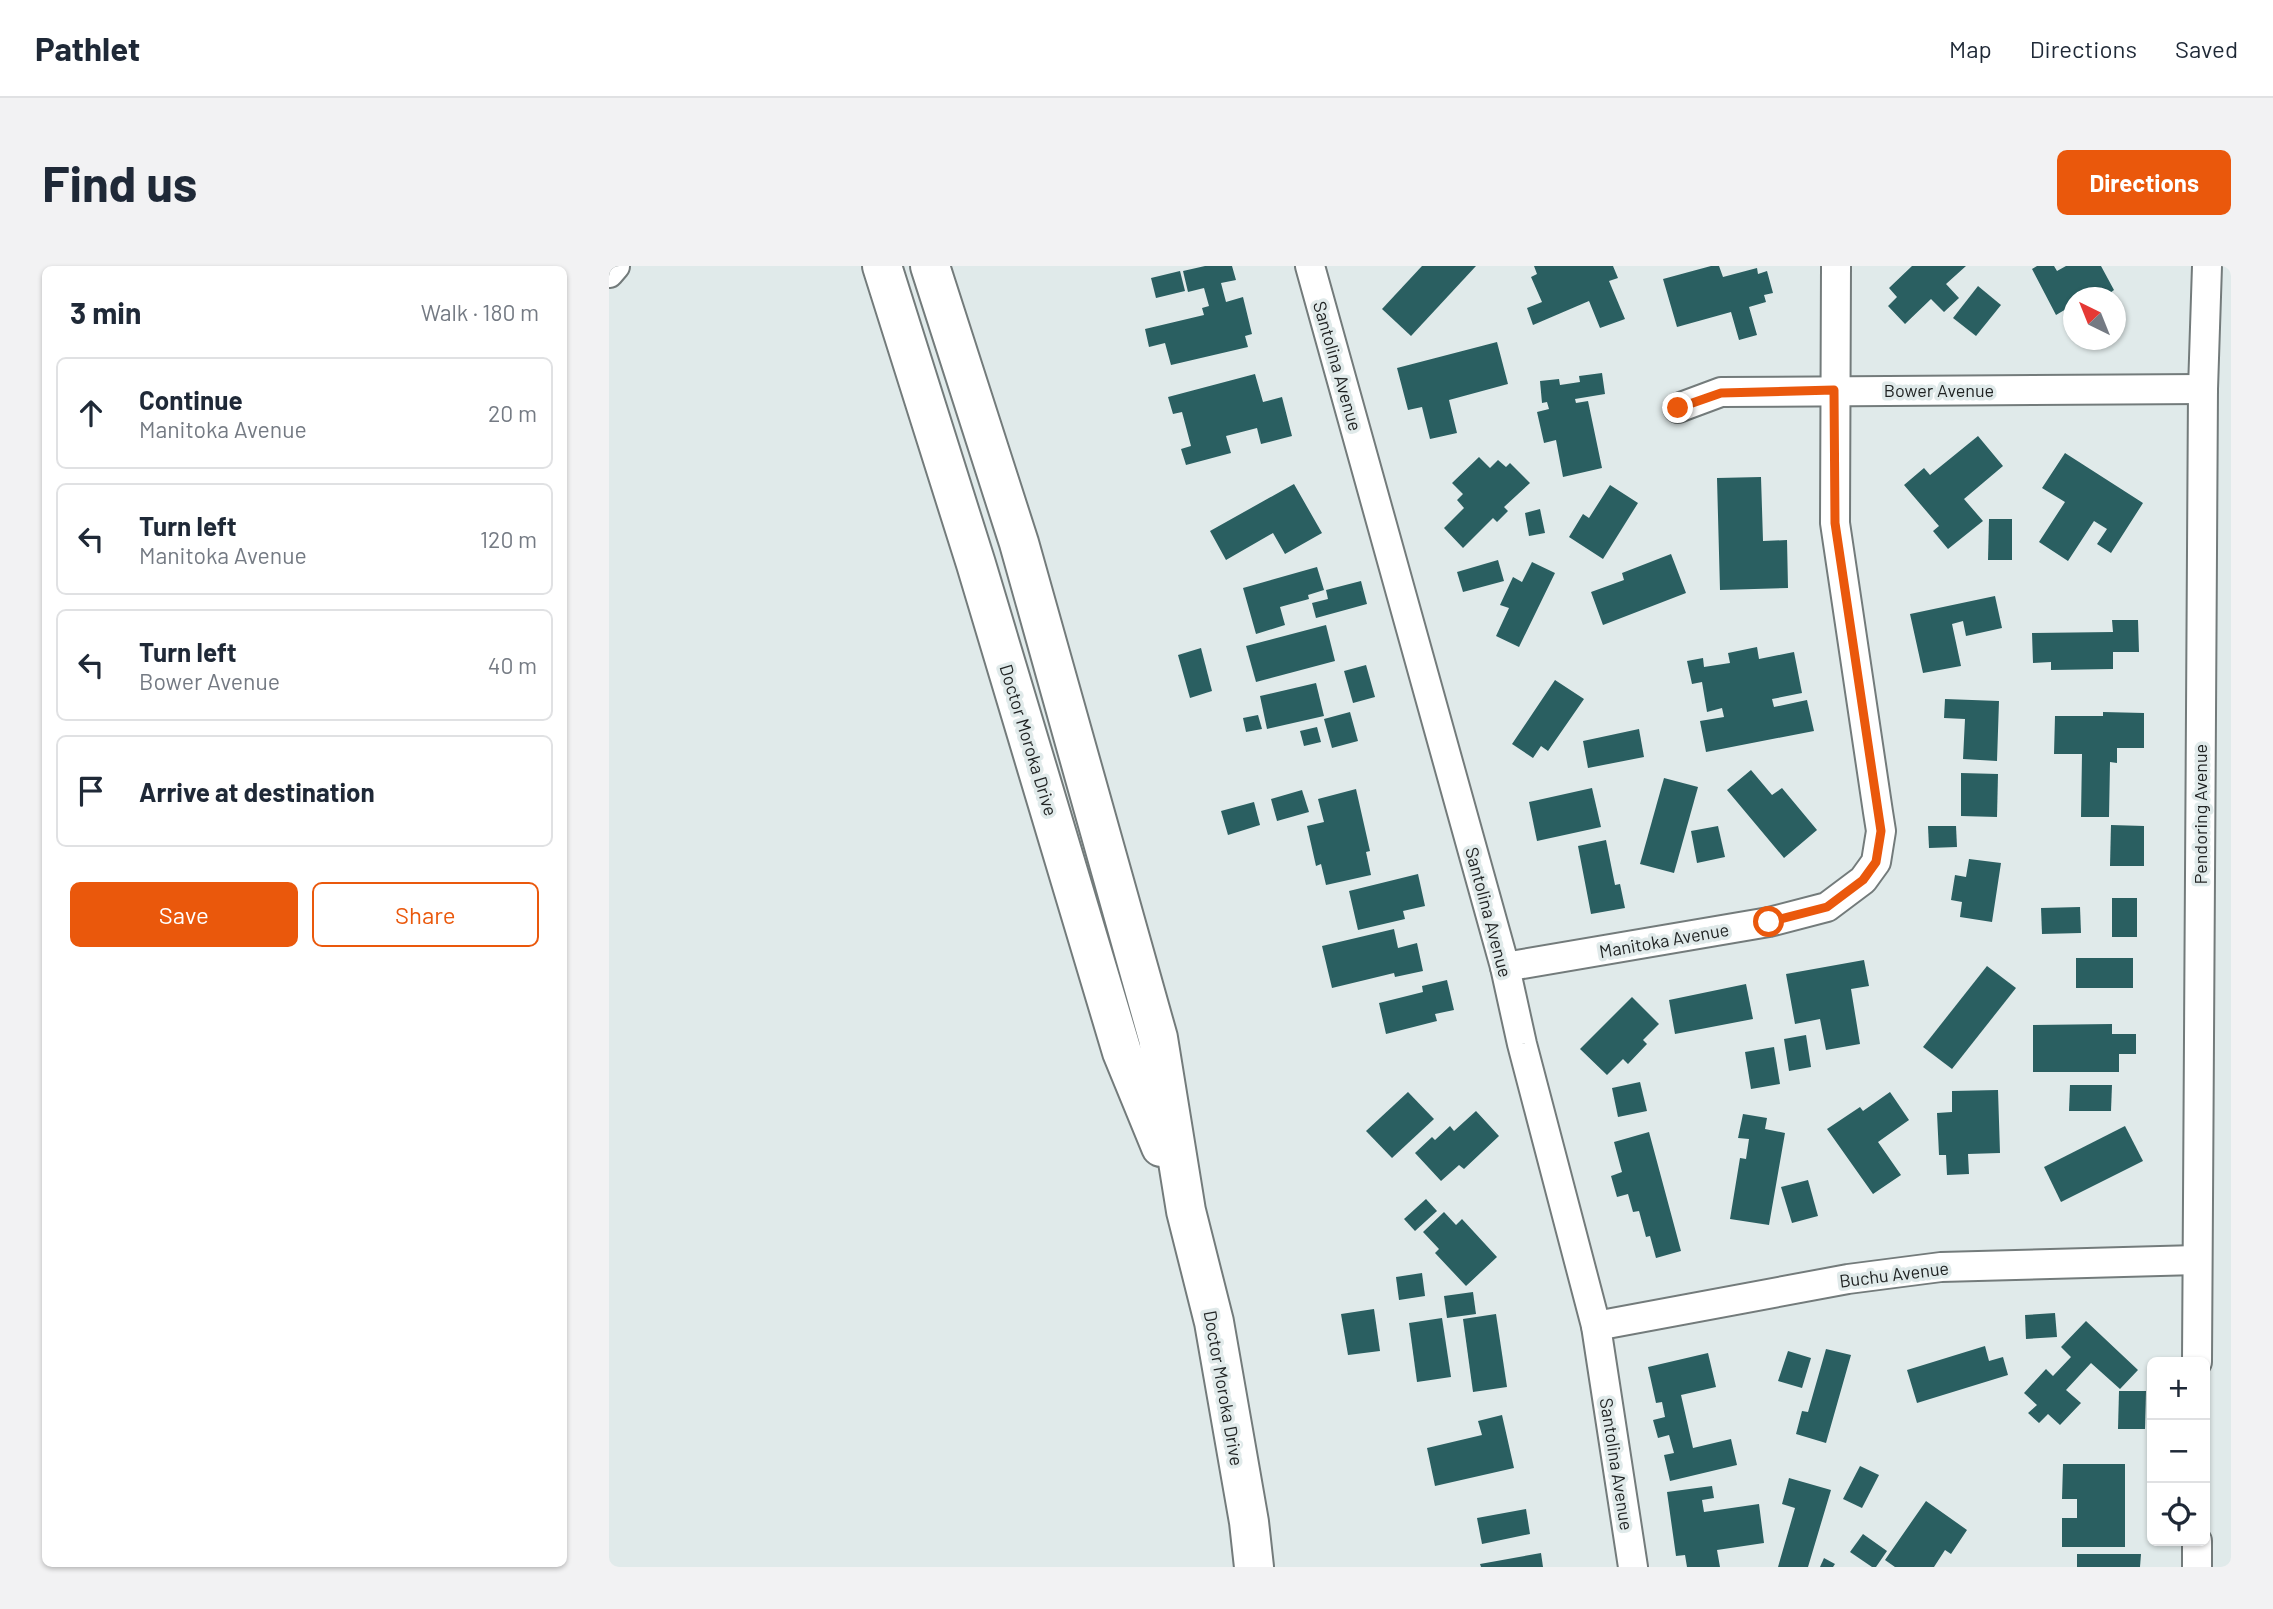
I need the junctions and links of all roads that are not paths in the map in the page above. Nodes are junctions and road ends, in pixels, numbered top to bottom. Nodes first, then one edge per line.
1 (615, 266) edge
2 (882, 266) edge
3 (930, 266) edge
4 (1310, 266) edge
5 (1836, 266) edge
6 (2207, 266) edge
7 (609, 273) edge
8 (2203, 389) junction
9 (1834, 390) junction
10 (1678, 408) dead end
11 (1505, 967) junction
12 (1186, 1211) junction
13 (2197, 1260) junction
14 (1596, 1326) junction
15 (2197, 1357) edge
16 (2197, 1546) edge
17 (1254, 1567) edge
18 (1633, 1567) edge
19 (2197, 1567) edge

1 - 7 street
2 - 12 main road, Doctor Moroka Drive
3 - 12 main road, Doctor Moroka Drive
4 - 11 street, Santolina Avenue
5 - 9 street, Manitoka Avenue
6 - 8 street, Pendoring Avenue
8 - 9 street, Bower Avenue
8 - 13 street, Pendoring Avenue
9 - 10 street, Bower Avenue
9 - 11 street, Manitoka Avenue
11 - 14 street, Santolina Avenue
12 - 17 main road, Doctor Moroka Drive
13 - 14 street, Buchu Avenue
13 - 15 street, Pendoring Avenue
14 - 18 street, Santolina Avenue
16 - 19 street

